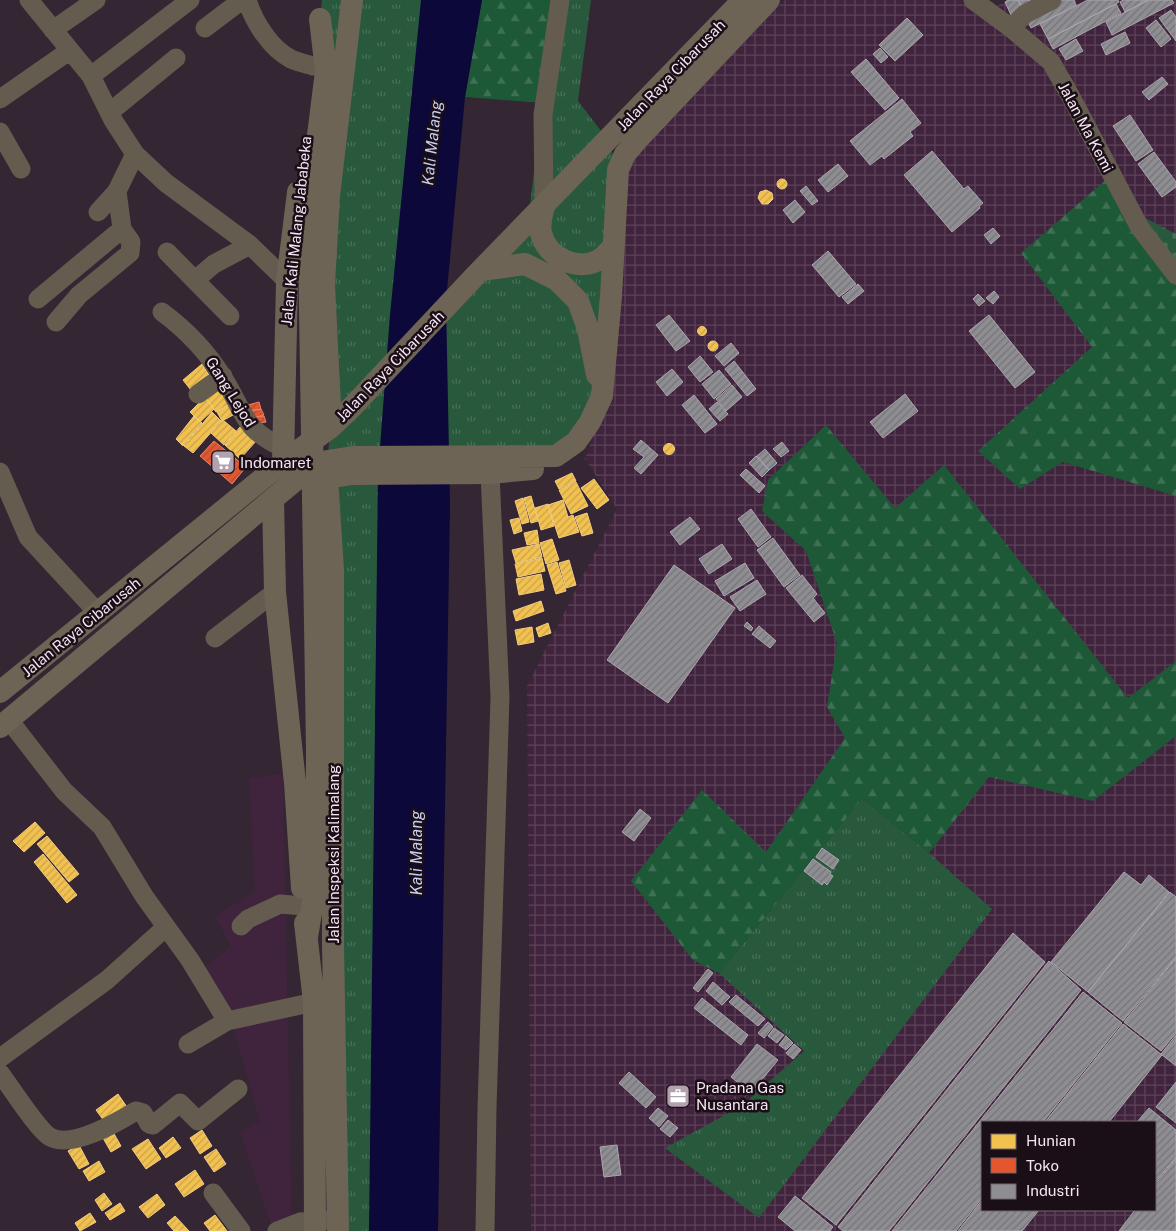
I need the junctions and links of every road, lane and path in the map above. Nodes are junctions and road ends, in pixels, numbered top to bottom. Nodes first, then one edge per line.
1 (29, 0) edge
2 (96, 0) edge
3 (190, 0) edge
4 (242, 0) edge
5 (247, 0) edge
6 (352, 0) edge
7 (560, 0) edge
8 (743, 0) edge
9 (769, 0) edge
10 (972, 0) edge
11 (1052, 0) edge
12 (321, 10) edge
13 (205, 28) dead end
14 (1011, 28) junction
15 (348, 29) junction
16 (52, 30) junction
17 (69, 52) junction
18 (176, 58) dead end
19 (322, 71) junction
20 (91, 76) junction
21 (0, 99) edge
22 (110, 112) junction
23 (0, 132) edge
24 (135, 154) junction
25 (21, 169) dead end
26 (117, 190) junction
27 (544, 206) junction
28 (98, 212) dead end
29 (122, 228) junction
30 (250, 245) junction
31 (613, 247) junction
32 (166, 252) dead end
33 (482, 270) junction
34 (1176, 275) edge
35 (195, 280) junction
36 (288, 281) junction
37 (324, 284) junction
38 (38, 299) dead end
39 (162, 312) dead end
40 (230, 316) dead end
41 (56, 322) dead end
42 (223, 376) junction
43 (198, 394) dead end
44 (602, 397) junction
45 (331, 427) junction
46 (282, 454) junction
47 (556, 456) junction
48 (462, 465) junction
49 (352, 466) junction
50 (0, 472) edge
51 (490, 473) junction
52 (328, 477) junction
53 (280, 493) junction
54 (275, 592) junction
55 (99, 614) junction
56 (215, 638) dead end
57 (0, 692) edge
58 (4, 723) edge
59 (316, 881) junction
60 (303, 906) junction
61 (241, 926) dead end
62 (166, 927) junction
63 (307, 937) junction
64 (333, 944) junction
65 (324, 1002) junction
66 (228, 1021) junction
67 (188, 1044) dead end
68 (0, 1058) edge
69 (0, 1073) edge
70 (238, 1089) dead end
71 (212, 1193) dead end
72 (314, 1225) edge
73 (338, 1225) edge
74 (241, 1231) edge
75 (277, 1231) edge
76 (486, 1231) edge

1 - 16 street
2 - 16 street
3 - 20 street
4 - 13 street
5 - 19 street
6 - 15 main road, Jalan Kali Malang Jababeka
7 - 27 street
8 - 27 main road, Jalan Raya Cibarusah
9 - 31 main road, Jalan Raya Cibarusah
10 - 14 street, Jalan Ma Kemi
11 - 14 street
12 - 19 main road, Jalan Kali Malang Jababeka
14 - 34 street, Jalan Ma Kemi
15 - 19 main road
15 - 37 main road, Jalan Kali Malang Jababeka
16 - 17 street
17 - 20 street
17 - 21 street
18 - 22 street
19 - 36 main road, Jalan Kali Malang Jababeka
19 - 59 main road
20 - 22 street
22 - 24 street
23 - 25 street
24 - 26 street
24 - 30 street
26 - 28 street
26 - 29 street
27 - 31 main road
27 - 33 main road, Jalan Raya Cibarusah
29 - 38 street
29 - 41 street
30 - 35 street
30 - 36 street
31 - 44 main road, Jalan Raya Cibarusah
32 - 35 street
33 - 44 main road
33 - 45 main road, Jalan Raya Cibarusah
35 - 40 street
36 - 37 main road
36 - 46 main road, Jalan Kali Malang Jababeka
37 - 45 main road, Jalan Kali Malang Jababeka
39 - 42 street, Gang Lejod
42 - 43 street
42 - 46 street, Gang Lejod
44 - 47 main road, Jalan Raya Cibarusah
45 - 46 main road, Jalan Raya Cibarusah
46 - 55 main road, Jalan Raya Cibarusah
47 - 48 main road, Jalan Raya Cibarusah
47 - 51 main road, Jalan Raya Cibarusah
48 - 49 main road, Jalan Raya Cibarusah
48 - 51 main road, Jalan Raya Cibarusah
49 - 52 main road, Jalan Raya Cibarusah
49 - 53 main road, Jalan Raya Cibarusah
50 - 55 street
51 - 76 street
52 - 53 main road, Jalan Raya Cibarusah
52 - 64 main road, Jalan Inspeksi Kalimalang
53 - 54 main road, Jalan Inspeksi Kalimalang
53 - 58 main road, Jalan Raya Cibarusah
54 - 56 street
54 - 60 main road, Jalan Inspeksi Kalimalang
55 - 57 main road, Jalan Raya Cibarusah
58 - 62 street
59 - 63 main road
59 - 64 main road
60 - 61 street
60 - 63 main road, Jalan Inspeksi Kalimalang
62 - 66 street
62 - 68 street
63 - 65 main road, Jalan Inspeksi Kalimalang
64 - 65 main road, Jalan Inspeksi Kalimalang
65 - 66 street
65 - 72 main road, Jalan Inspeksi Kalimalang
65 - 73 main road, Jalan Inspeksi Kalimalang
66 - 67 street
69 - 70 street
71 - 74 street
72 - 73 street
72 - 75 street

